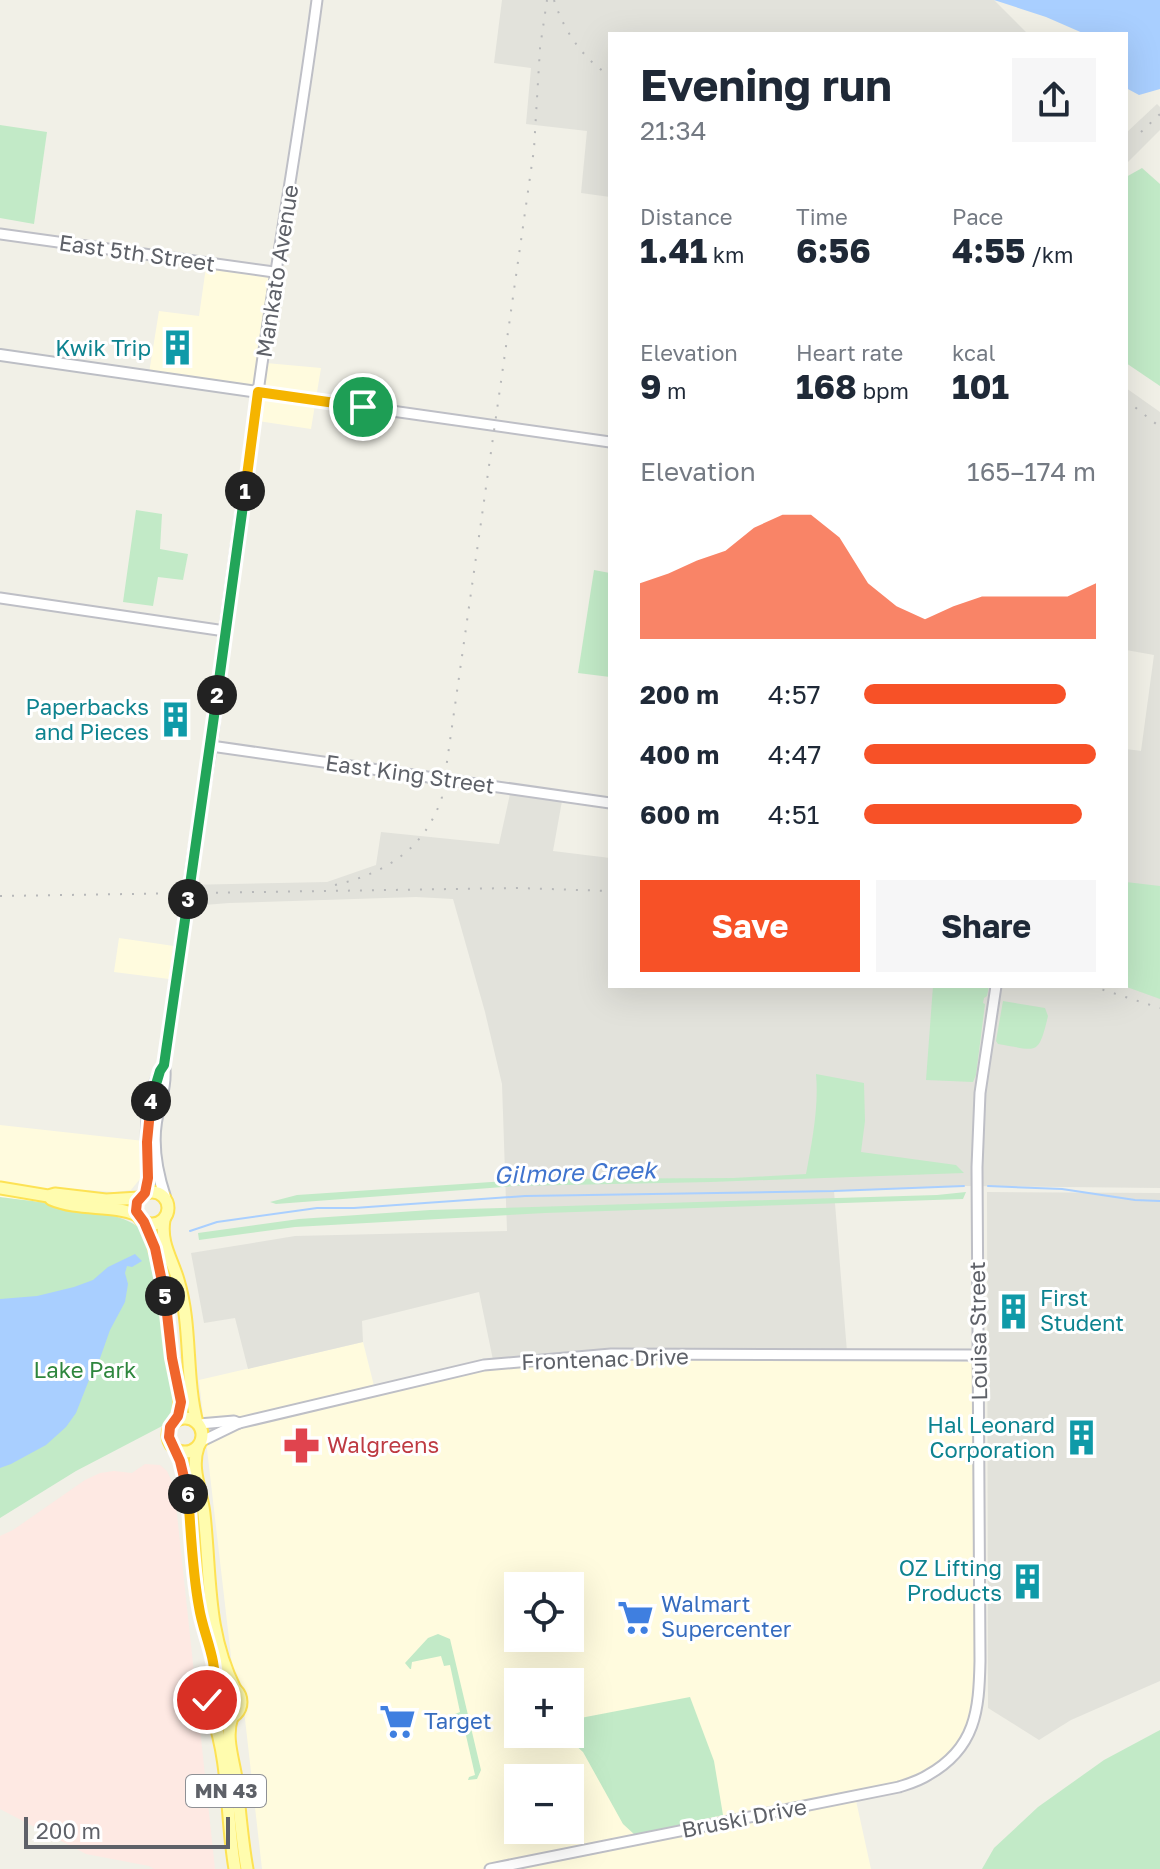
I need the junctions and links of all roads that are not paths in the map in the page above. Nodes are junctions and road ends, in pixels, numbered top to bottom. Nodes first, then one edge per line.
1 (317, 0) edge
2 (0, 234) edge
3 (274, 272) junction
4 (0, 355) edge
5 (258, 392) junction
6 (608, 442) edge
7 (0, 598) edge
8 (225, 631) junction
9 (211, 746) junction
10 (608, 803) edge
11 (996, 988) edge
12 (164, 1065) junction
13 (0, 1188) edge
14 (48, 1196) junction
15 (142, 1196) junction
16 (165, 1197) junction
17 (140, 1218) junction
18 (164, 1220) junction
19 (978, 1355) junction
20 (176, 1420) junction
21 (239, 1423) junction
22 (198, 1424) junction
23 (200, 1444) junction
24 (175, 1449) junction
25 (214, 1688) junction
26 (235, 1689) junction
27 (212, 1714) junction
28 (232, 1717) junction
29 (974, 1724) joint
30 (235, 1865) edge
31 (247, 1869) edge
32 (490, 1869) edge

1 - 3 street, Mankato Avenue
2 - 3 street, East 5th Street
3 - 5 street, Mankato Avenue
4 - 5 main road
5 - 6 street
5 - 8 main road, Mankato Avenue
7 - 8 street
8 - 9 main road, Mankato Avenue
9 - 10 street, East King Street
9 - 12 main road, Mankato Avenue
11 - 19 street, Louisa Street
12 - 15 main road, Mankato Avenue
12 - 16 main road, Mankato Avenue
13 - 14 main road
14 - 15 main road
14 - 17 main road
15 - 16 main road
15 - 17 main road, Mankato Avenue / MN 43
16 - 18 main road, Mankato Avenue / MN 43
17 - 18 main road
17 - 20 main road, Mankato Avenue / MN 43
18 - 22 main road, Mankato Avenue / MN 43
19 - 21 street, Frontenac Drive
19 - 29 street, Louisa Street
20 - 22 main road
20 - 24 main road, Mankato Avenue / MN 43
21 - 22 street, Frontenac Drive
21 - 23 street, Frontenac Drive
22 - 23 main road, Mankato Avenue / MN 43
23 - 24 main road
23 - 26 main road, Mankato Avenue / MN 43
24 - 25 main road, Mankato Avenue / MN 43
25 - 26 main road
25 - 27 main road, Mankato Avenue / MN 43
26 - 28 main road, Mankato Avenue / MN 43
27 - 28 main road
27 - 30 main road, Mankato Avenue / MN 43
28 - 31 main road, Mankato Avenue / MN 43
29 - 32 street, Bruski Drive

